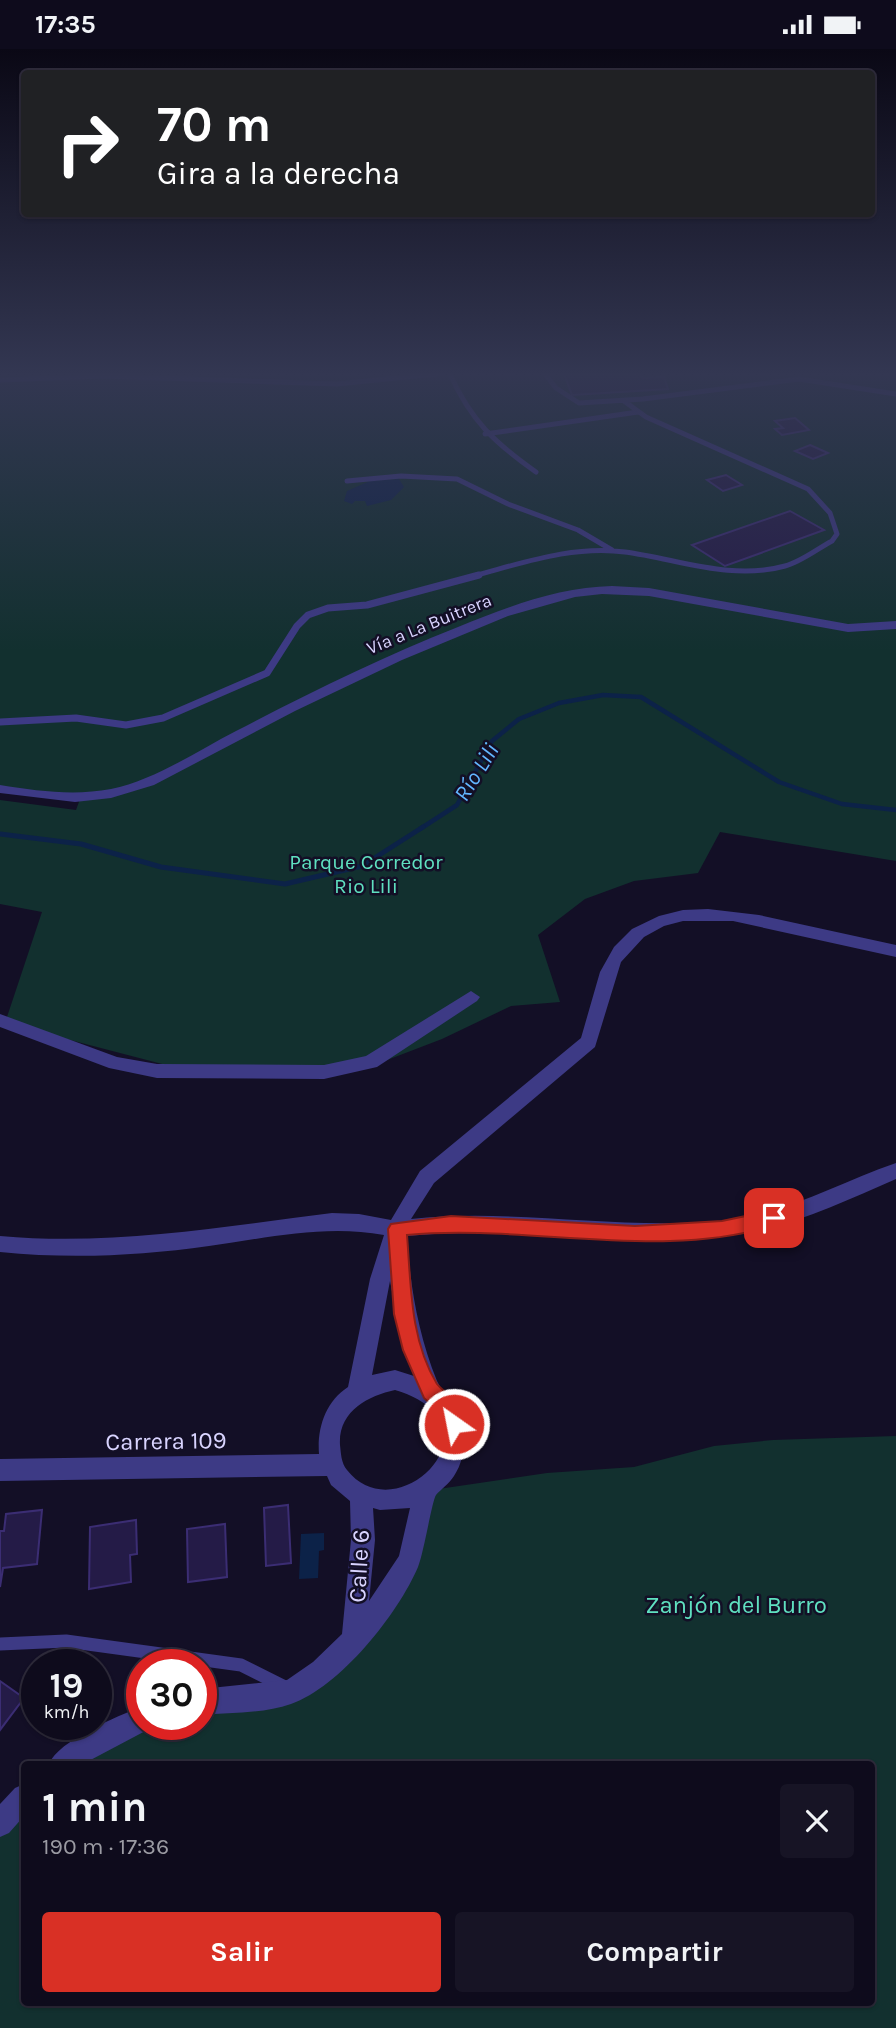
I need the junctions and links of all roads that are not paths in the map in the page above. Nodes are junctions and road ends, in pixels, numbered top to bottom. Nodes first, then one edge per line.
1 (528, 466) edge
2 (758, 466) edge
3 (536, 472) dead end
4 (347, 481) dead end
5 (614, 551) junction
6 (896, 625) edge
7 (0, 722) edge
8 (0, 789) edge
9 (896, 951) edge
10 (471, 997) dead end
11 (0, 1020) edge
12 (896, 1171) edge
13 (397, 1229) junction
14 (0, 1244) edge
15 (358, 1390) junction
16 (431, 1392) junction
17 (333, 1465) junction
18 (0, 1470) edge
19 (425, 1491) junction
20 (361, 1494) junction
21 (354, 1638) junction
22 (0, 1644) edge
23 (292, 1692) junction
24 (217, 1700) edge
25 (126, 1727) edge
26 (66, 1761) edge
27 (21, 1800) edge
28 (0, 1824) edge

1 - 3 lane
2 - 5 lane
4 - 5 lane
5 - 7 lane
6 - 8 street, Vía a La Buitrera
9 - 13 street
10 - 11 street
12 - 13 street
13 - 14 street
13 - 15 street
13 - 16 street
15 - 16 street
15 - 17 street
16 - 19 street
17 - 18 street, Carrera 109
17 - 20 street
19 - 20 street
19 - 21 street, Calle 6
20 - 21 street, Calle 6
21 - 23 street, Calle 6
22 - 23 lane
23 - 24 street, Calle 6
25 - 26 street
27 - 28 street

